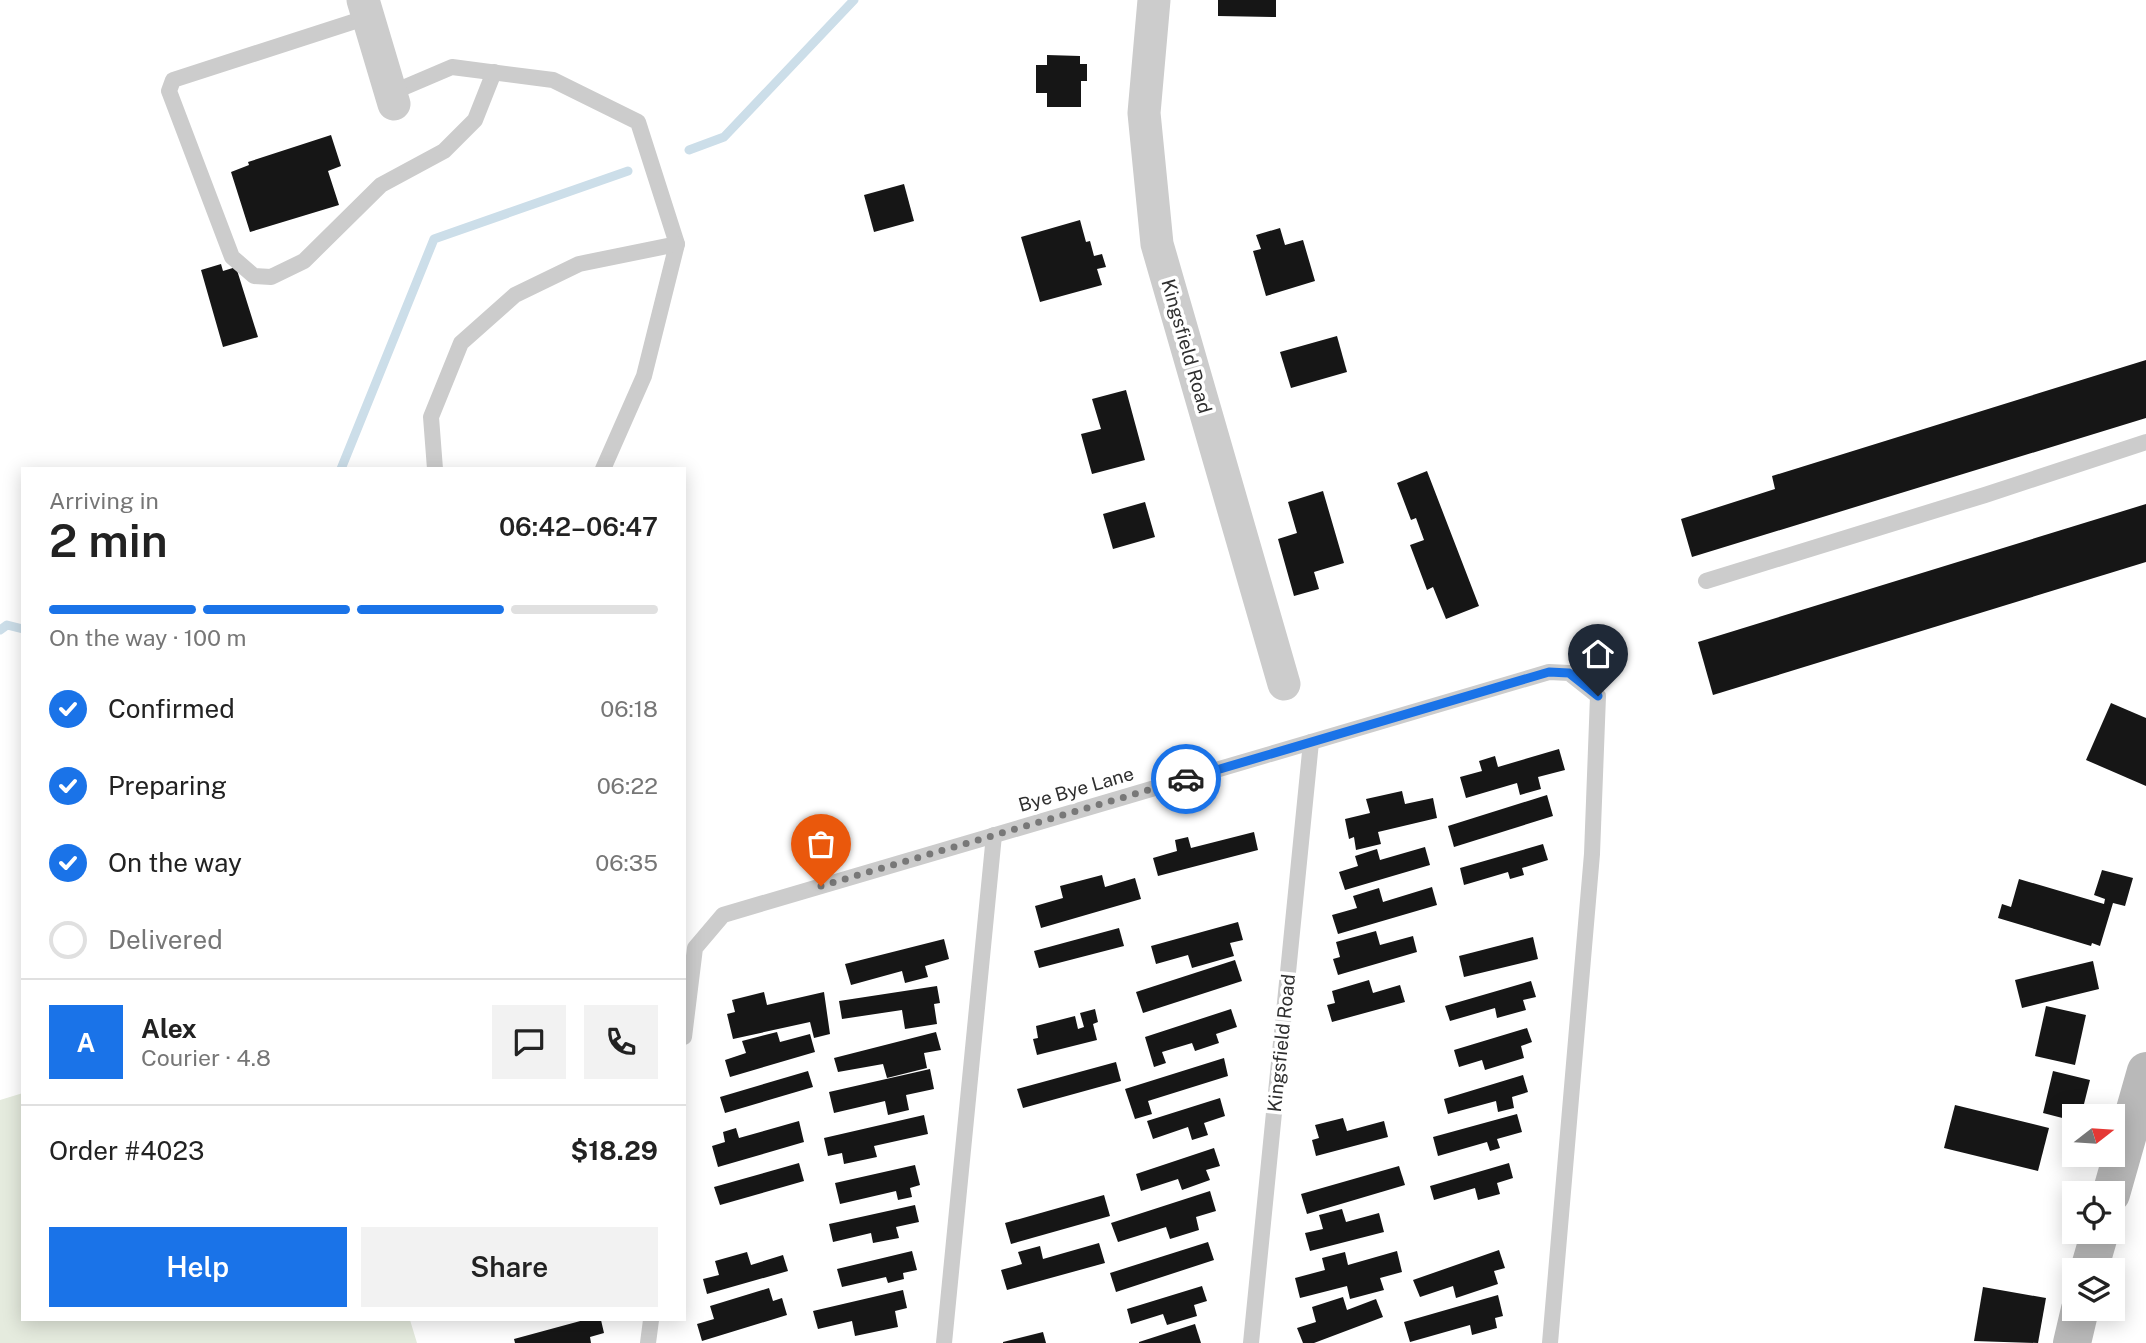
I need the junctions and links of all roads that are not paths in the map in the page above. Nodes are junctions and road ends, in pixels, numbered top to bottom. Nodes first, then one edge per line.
1 (1154, 0) edge
2 (365, 8) edge
3 (494, 72) junction
4 (393, 98) joint
5 (677, 244) junction
6 (2146, 442) edge
7 (435, 467) edge
8 (604, 467) edge
9 (1706, 581) dead end
10 (1284, 684) dead end
11 (1311, 743) junction
12 (994, 835) junction
13 (686, 1021) edge
14 (2146, 1071) edge
15 (2115, 1181) edge
16 (651, 1321) edge
17 (2078, 1321) edge
18 (649, 1343) edge
19 (944, 1343) edge
20 (1251, 1343) edge
21 (1549, 1343) edge
22 (2073, 1343) edge

1 - 10 street, Kingsfield Road
2 - 3 lane
2 - 4 street
3 - 4 lane
3 - 5 lane
5 - 7 lane
5 - 8 lane
6 - 9 lane
11 - 12 lane, Bye Bye Lane
11 - 20 lane, Kingsfield Road
11 - 21 lane, Bye Bye Lane
12 - 13 lane, Bye Bye Lane
12 - 19 lane
14 - 15 main road
16 - 18 lane
17 - 22 main road

